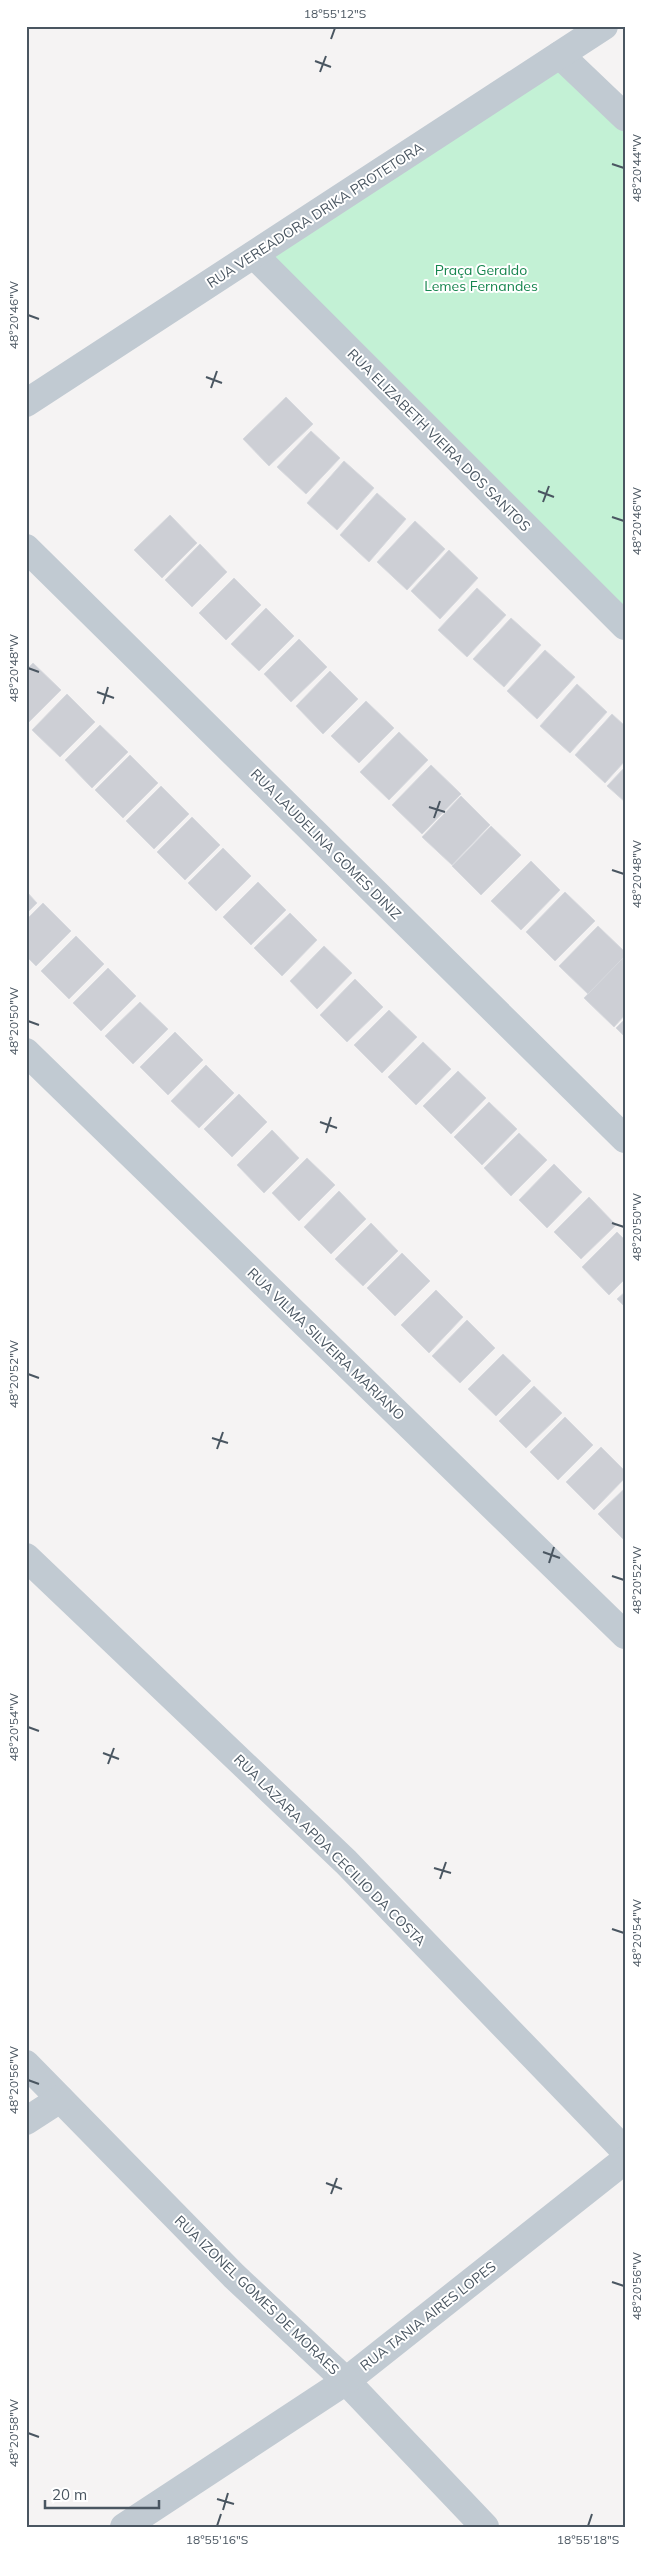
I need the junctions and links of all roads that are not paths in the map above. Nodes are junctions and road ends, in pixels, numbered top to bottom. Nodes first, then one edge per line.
1 (604, 26) edge
2 (560, 55) junction
3 (625, 117) edge
4 (254, 255) junction
5 (26, 403) edge
6 (26, 548) edge
7 (625, 626) edge
8 (26, 1052) edge
9 (625, 1139) edge
10 (26, 1557) edge
11 (625, 1636) edge
12 (26, 2064) edge
13 (60, 2099) junction
14 (26, 2121) edge
15 (625, 2151) edge
16 (625, 2160) edge
17 (346, 2381) junction
18 (124, 2527) edge
19 (485, 2527) edge

1 - 2 street, RUA VEREADORA DRIKA PROTETORA
2 - 3 street
2 - 4 street, RUA VEREADORA DRIKA PROTETORA
4 - 5 street, RUA VEREADORA DRIKA PROTETORA
4 - 7 street, RUA ELIZABETH VIEIRA DOS SANTOS
6 - 9 street, RUA LAUDELINA GOMES DINIZ
8 - 11 street, RUA VILMA SILVEIRA MARIANO
10 - 15 street, RUA LAZARA APDA CECILIO DA COSTA
12 - 13 street, RUA IZONEL GOMES DE MORAES
13 - 14 street
13 - 17 street, RUA IZONEL GOMES DE MORAES
16 - 17 street, RUA TANIA AIRES LOPES
17 - 18 street, RUA TANIA AIRES LOPES
17 - 19 street, RUA IZONEL GOMES DE MORAES

